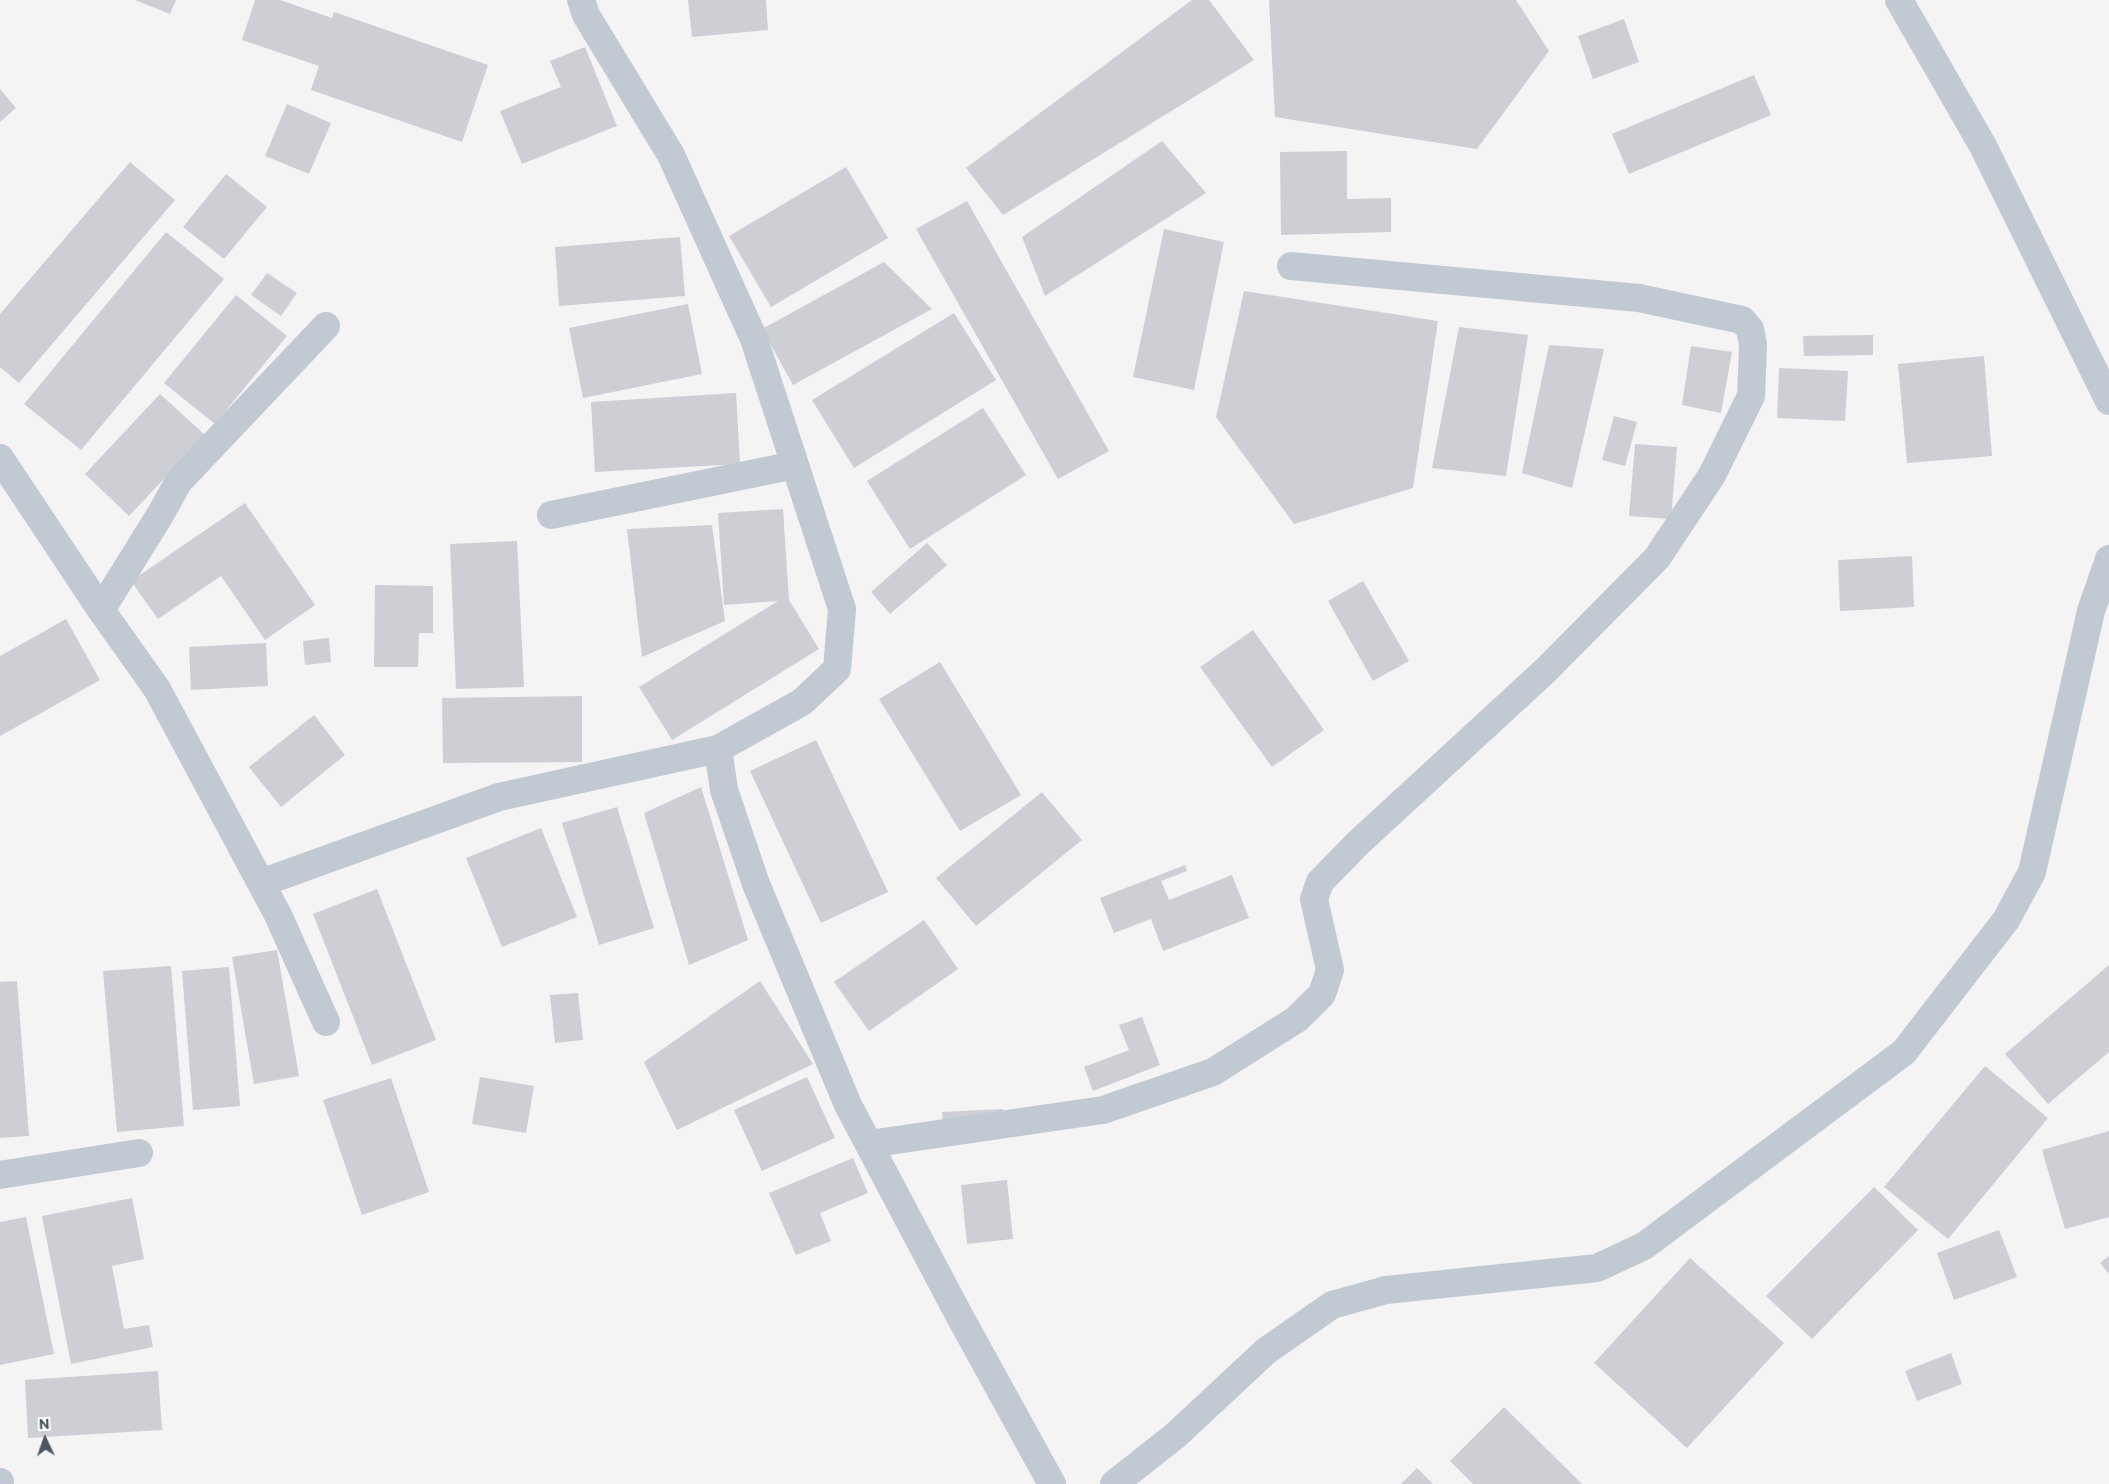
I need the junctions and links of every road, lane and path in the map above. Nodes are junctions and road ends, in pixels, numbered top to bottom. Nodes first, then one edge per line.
1 (581, 0) edge
2 (1899, 0) edge
3 (1291, 266) dead end
4 (326, 326) dead end
5 (2109, 401) edge
6 (0, 458) edge
7 (795, 465) junction
8 (551, 514) dead end
9 (2109, 559) edge
10 (101, 610) junction
11 (718, 749) junction
12 (261, 883) junction
13 (326, 1022) dead end
14 (869, 1144) junction
15 (139, 1153) dead end
16 (0, 1175) edge
17 (1052, 1484) edge
18 (1114, 1484) edge

1 - 7 street
2 - 5 street
3 - 14 street
4 - 10 street
6 - 10 street
7 - 8 street
7 - 11 street
9 - 18 street
10 - 12 street
11 - 12 street
11 - 14 street
12 - 13 street
14 - 17 street
15 - 16 street

